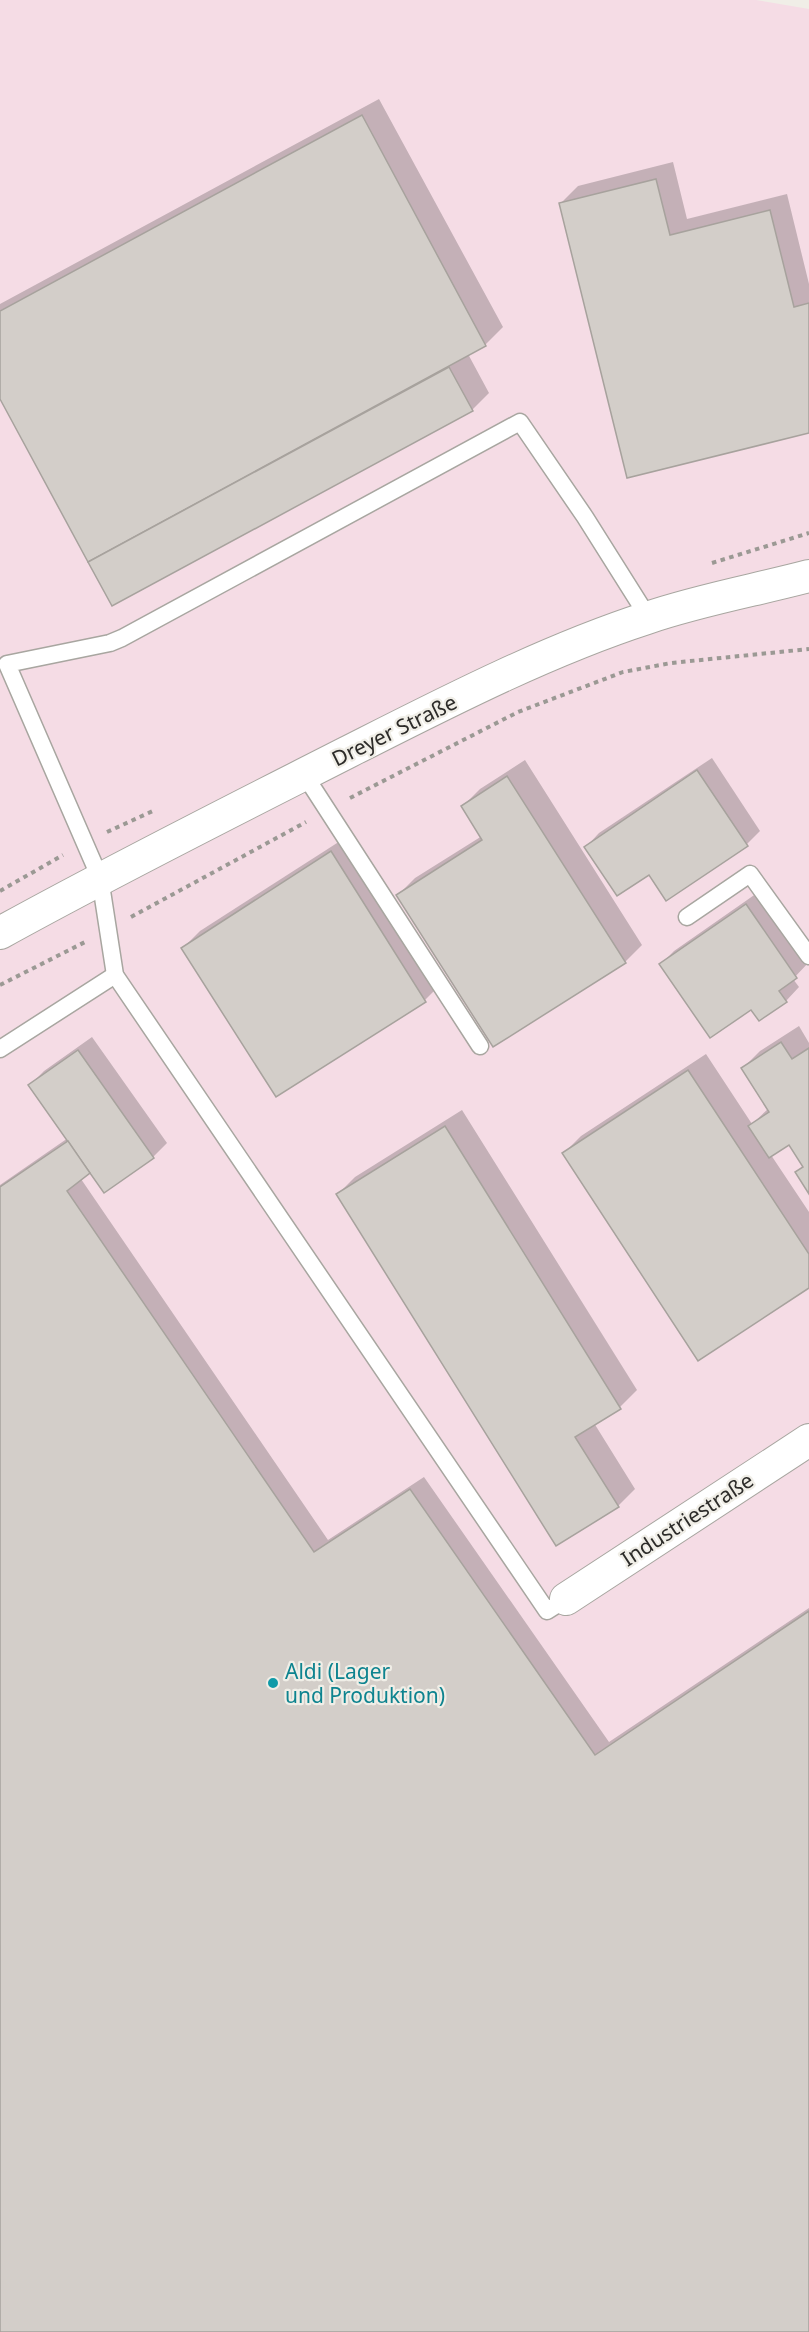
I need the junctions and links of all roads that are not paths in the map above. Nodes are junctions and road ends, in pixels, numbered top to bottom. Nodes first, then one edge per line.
1 (809, 576) edge
2 (648, 617) junction
3 (3, 660) edge
4 (304, 774) junction
5 (99, 878) junction
6 (687, 917) dead end
7 (0, 933) edge
8 (809, 956) edge
9 (115, 975) junction
10 (480, 1046) dead end
11 (0, 1048) edge
12 (809, 1440) edge
13 (566, 1599) joint

1 - 2 street, Dreyer Straße
2 - 3 lane
2 - 4 street, Dreyer Straße
3 - 5 lane
4 - 5 street, Dreyer Straße
4 - 10 lane
5 - 7 street, Dreyer Straße
5 - 9 lane
6 - 8 lane
9 - 11 lane
9 - 13 lane
12 - 13 street, Industriestraße

